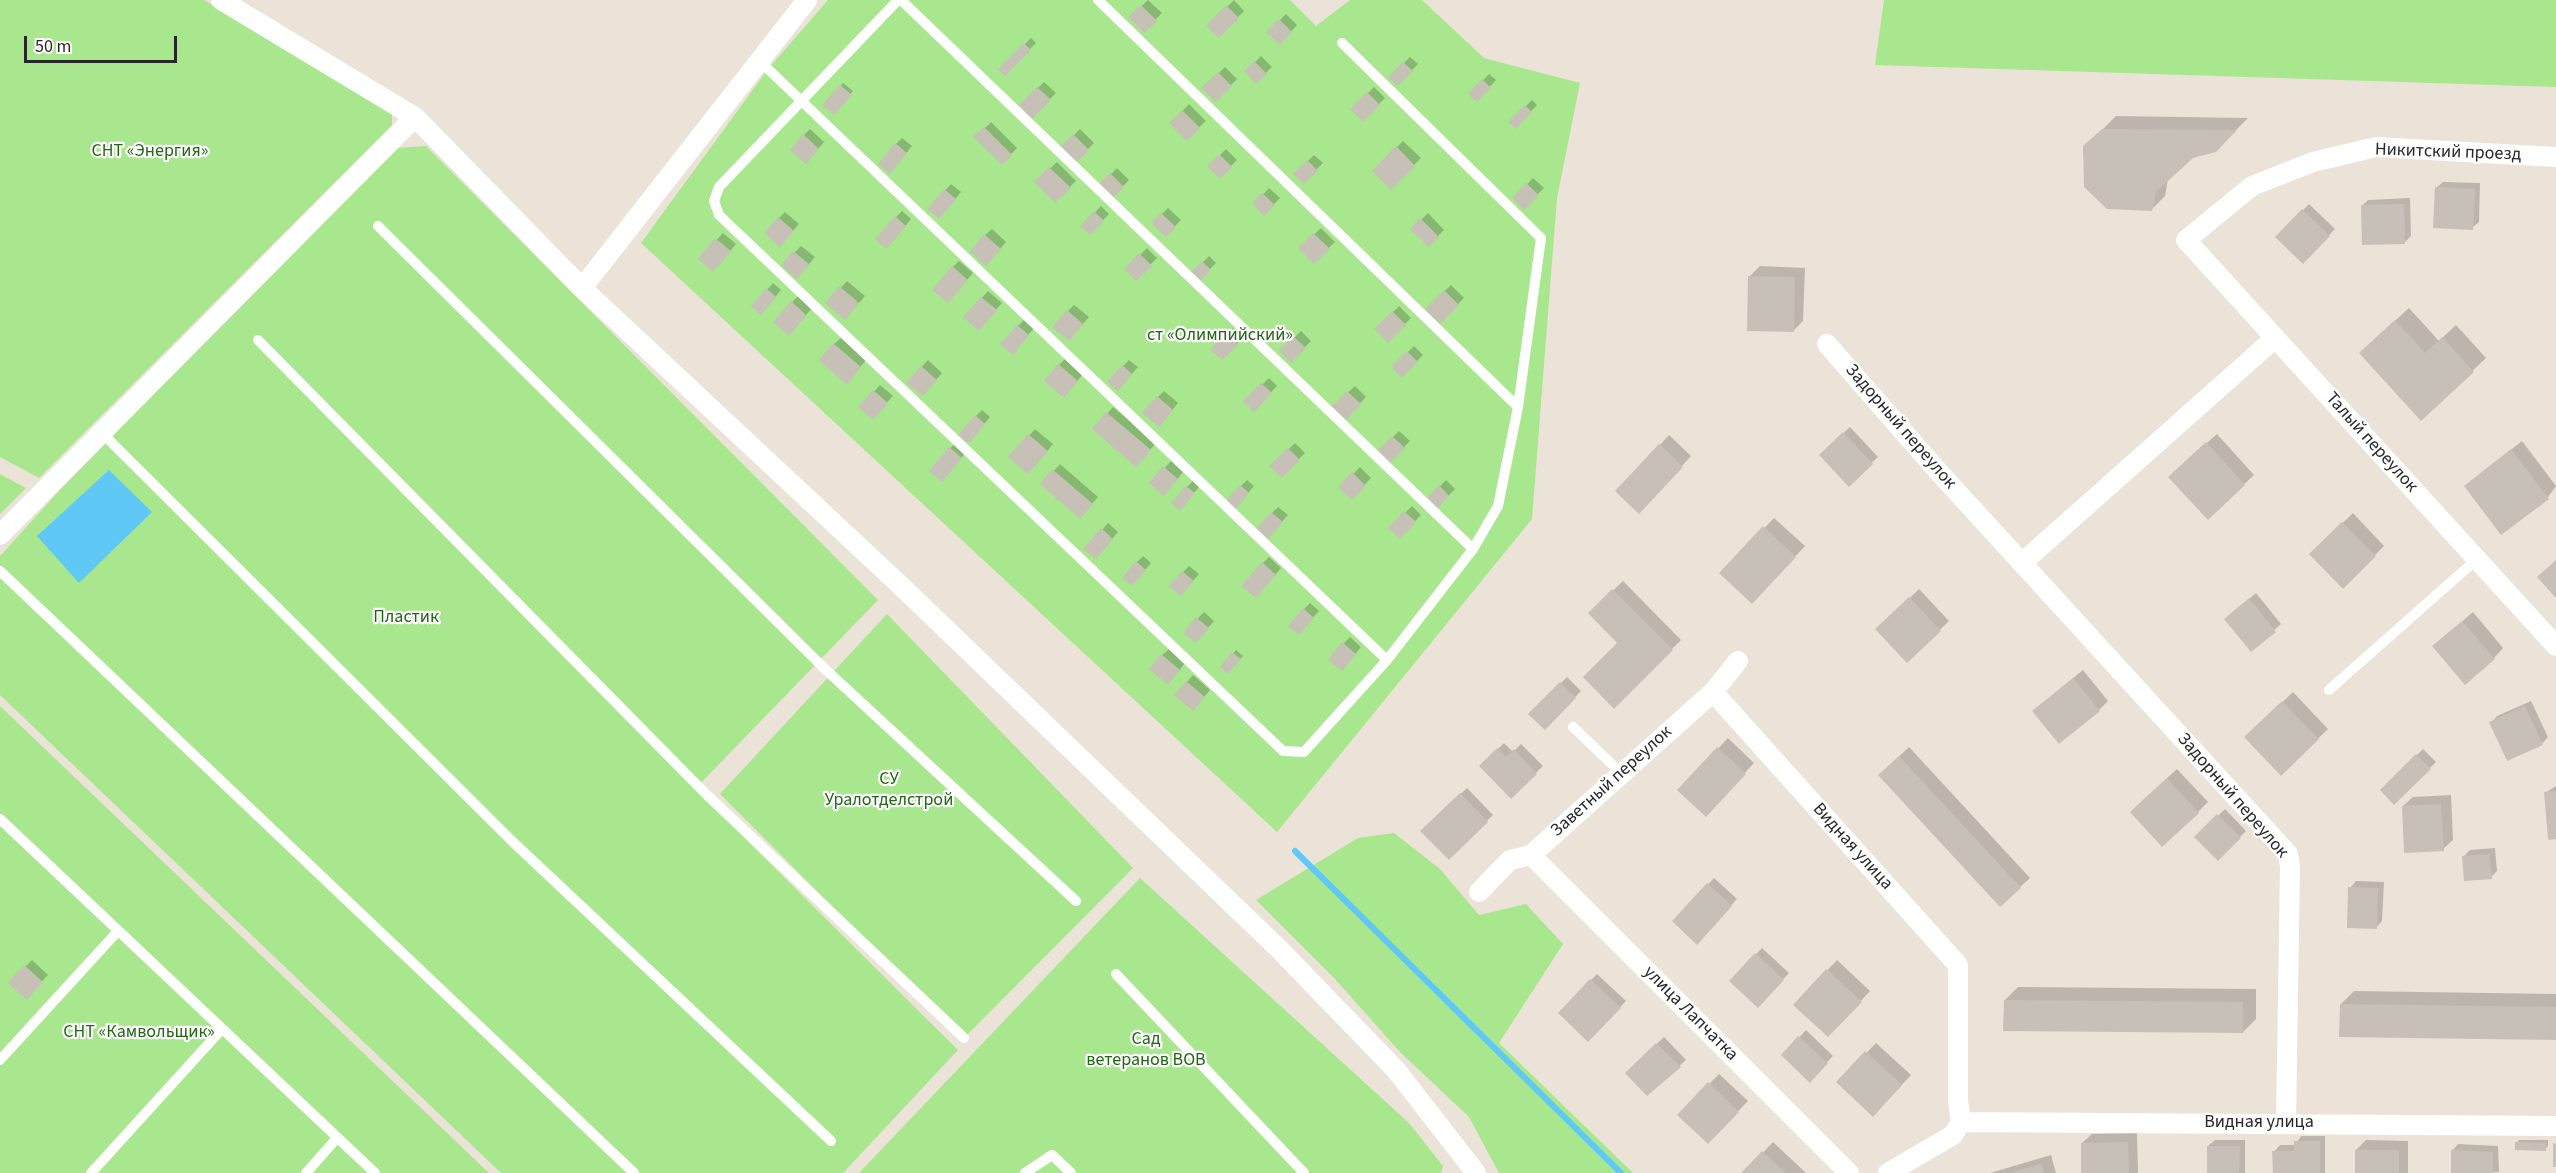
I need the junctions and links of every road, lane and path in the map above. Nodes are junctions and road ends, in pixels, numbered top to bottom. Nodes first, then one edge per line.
1 (220, 0) edge
2 (807, 0) edge
3 (900, 0) edge
4 (1098, 0) edge
5 (1342, 43) dead end
6 (766, 62) junction
7 (803, 102) junction
8 (415, 117) junction
9 (2556, 157) edge
10 (378, 226) dead end
11 (2186, 240) joint
12 (582, 288) junction
13 (2275, 338) junction
14 (258, 340) dead end
15 (1827, 344) dead end
16 (1518, 407) junction
17 (102, 433) junction
18 (0, 535) edge
19 (1473, 549) junction
20 (2477, 559) junction
21 (2023, 562) junction
22 (0, 571) edge
23 (2556, 646) edge
24 (1387, 660) junction
25 (1738, 661) dead end
26 (2329, 690) dead end
27 (1713, 692) junction
28 (1573, 727) dead end
29 (1622, 774) junction
30 (0, 820) edge
31 (1531, 855) junction
32 (1479, 892) dead end
33 (1076, 901) dead end
34 (118, 931) junction
35 (1116, 974) dead end
36 (222, 1029) junction
37 (964, 1038) dead end
38 (0, 1060) edge
39 (1961, 1122) junction
40 (2286, 1124) junction
41 (2556, 1126) edge
42 (337, 1138) junction
43 (831, 1141) dead end
44 (91, 1173) edge
45 (306, 1173) edge
46 (375, 1173) edge
47 (634, 1173) edge
48 (1024, 1173) edge
49 (1071, 1173) edge
50 (1304, 1173) edge
51 (1476, 1173) edge
52 (1849, 1173) edge
53 (1888, 1173) edge

1 - 8 street
2 - 6 street
3 - 7 lane
3 - 19 lane
4 - 16 lane
5 - 16 lane
6 - 7 lane
6 - 12 street
7 - 24 lane
7 - 24 lane
8 - 12 street
8 - 17 street
9 - 11 street, Никитский проезд
10 - 33 lane
11 - 13 street, Талый переулок
12 - 51 street
13 - 20 street, Талый переулок
13 - 21 street
14 - 37 lane
15 - 21 street, Задорный переулок
16 - 19 lane
17 - 18 street
17 - 43 lane
19 - 24 lane
20 - 23 street, Талый переулок
20 - 26 lane
21 - 40 street, Задорный переулок
22 - 47 lane
25 - 27 street, Заветный переулок
27 - 29 street, Заветный переулок
27 - 39 street, Видная улица
28 - 29 lane
29 - 31 street, Заветный переулок
30 - 34 lane
31 - 32 street, Заветный переулок
31 - 52 street, улица Лапчатка
34 - 36 lane
34 - 38 lane
35 - 50 lane
36 - 42 lane
36 - 44 lane
39 - 40 street, Видная улица
39 - 53 street
40 - 41 street, Видная улица
42 - 45 lane
42 - 46 lane
48 - 49 lane

